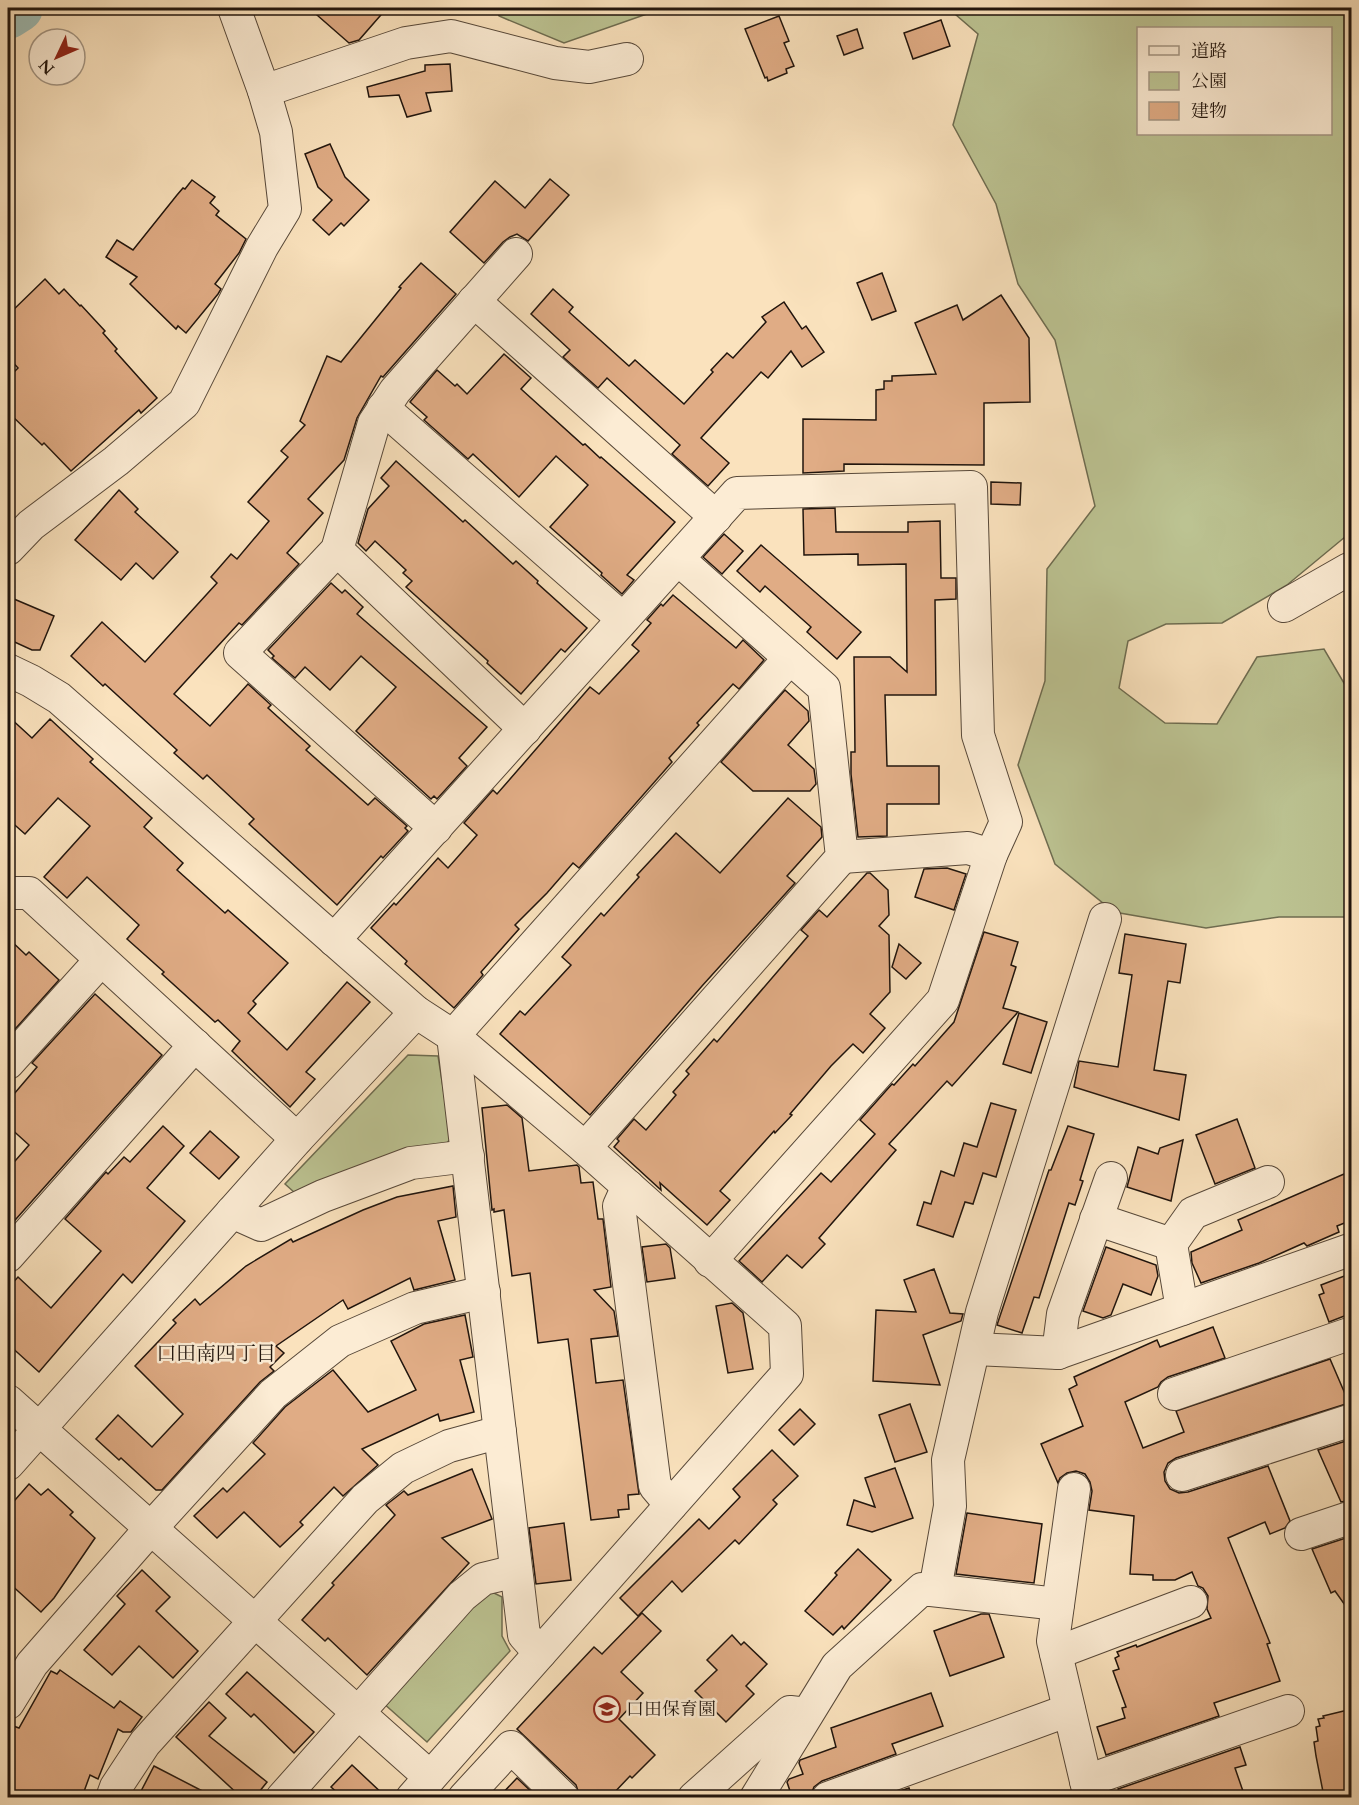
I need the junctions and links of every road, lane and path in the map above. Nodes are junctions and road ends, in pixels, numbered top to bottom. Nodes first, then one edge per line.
1 (234, 8) edge
2 (627, 60) dead end
3 (264, 91) junction
4 (516, 254) dead end
5 (474, 301) junction
6 (383, 408) junction
7 (716, 517) junction
8 (8, 549) edge
9 (337, 550) junction
10 (678, 559) junction
11 (1352, 570) edge
12 (1284, 606) dead end
13 (623, 619) junction
14 (790, 658) junction
15 (8, 670) edge
16 (525, 729) junction
17 (436, 828) junction
18 (991, 855) junction
19 (842, 857) junction
20 (8, 894) edge
21 (1105, 919) dead end
22 (334, 940) junction
23 (101, 960) junction
24 (416, 1012) junction
25 (453, 1036) junction
26 (195, 1045) junction
27 (8, 1063) edge
28 (297, 1139) junction
29 (585, 1148) junction
30 (468, 1156) junction
31 (1111, 1178) dead end
32 (1268, 1182) dead end
33 (628, 1186) junction
34 (232, 1212) junction
35 (1096, 1219) junction
36 (1171, 1244) junction
37 (1352, 1248) edge
38 (8, 1256) edge
39 (710, 1261) junction
40 (484, 1292) junction
41 (1182, 1309) junction
42 (1352, 1333) edge
43 (974, 1349) junction
44 (1058, 1353) junction
45 (1174, 1394) dead end
46 (8, 1401) edge
47 (1352, 1420) edge
48 (39, 1429) junction
49 (500, 1432) junction
50 (8, 1464) edge
51 (1182, 1475) dead end
52 (1074, 1489) dead end
53 (671, 1505) junction
54 (1352, 1516) edge
55 (151, 1528) junction
56 (1301, 1534) dead end
57 (516, 1571) junction
58 (935, 1590) junction
59 (1191, 1602) dead end
60 (1058, 1604) junction
61 (255, 1621) junction
62 (540, 1653) junction
63 (1056, 1653) junction
64 (8, 1703) edge
65 (1069, 1710) junction
66 (1288, 1711) dead end
67 (358, 1713) junction
68 (807, 1714) junction
69 (421, 1787) edge
70 (1088, 1789) edge
71 (112, 1797) edge
72 (282, 1797) edge
73 (464, 1797) edge
74 (563, 1797) edge
75 (694, 1797) edge
76 (756, 1797) edge
77 (828, 1797) edge

1 - 3 street
2 - 3 street
3 - 8 street
4 - 5 street
5 - 6 street
5 - 7 street
6 - 9 street
6 - 13 street
7 - 10 street
7 - 18 street
9 - 16 street
9 - 17 street
10 - 13 street
10 - 14 street
11 - 12 street
13 - 16 street
14 - 19 street
14 - 25 street
15 - 22 street
16 - 17 street
17 - 22 street
18 - 19 street
18 - 39 street
19 - 29 street
20 - 23 street
21 - 43 street
22 - 24 street
23 - 26 street
23 - 27 street
24 - 25 street
24 - 28 street
25 - 29 street
25 - 30 street
26 - 28 street
26 - 38 street
28 - 34 street
29 - 33 street
30 - 34 street
30 - 40 street
31 - 35 street
32 - 36 street
33 - 39 street
33 - 53 street
34 - 48 street
35 - 36 street
35 - 44 street
36 - 41 street
37 - 41 street
39 - 53 street
40 - 49 street
40 - 55 street
41 - 44 street
42 - 45 street
43 - 44 street
43 - 58 street
46 - 48 street
47 - 51 street
48 - 50 street
48 - 55 street
49 - 57 street
49 - 61 street
52 - 60 street
53 - 62 street
54 - 56 street
55 - 61 street
55 - 64 street
57 - 62 street
57 - 67 street
58 - 60 street
58 - 68 street
59 - 63 street
60 - 63 street
61 - 67 street
61 - 71 street
62 - 69 street
63 - 65 street
65 - 70 street
65 - 77 street
66 - 70 street
67 - 69 street
67 - 72 street
68 - 75 street
68 - 76 street
73 - 74 street

